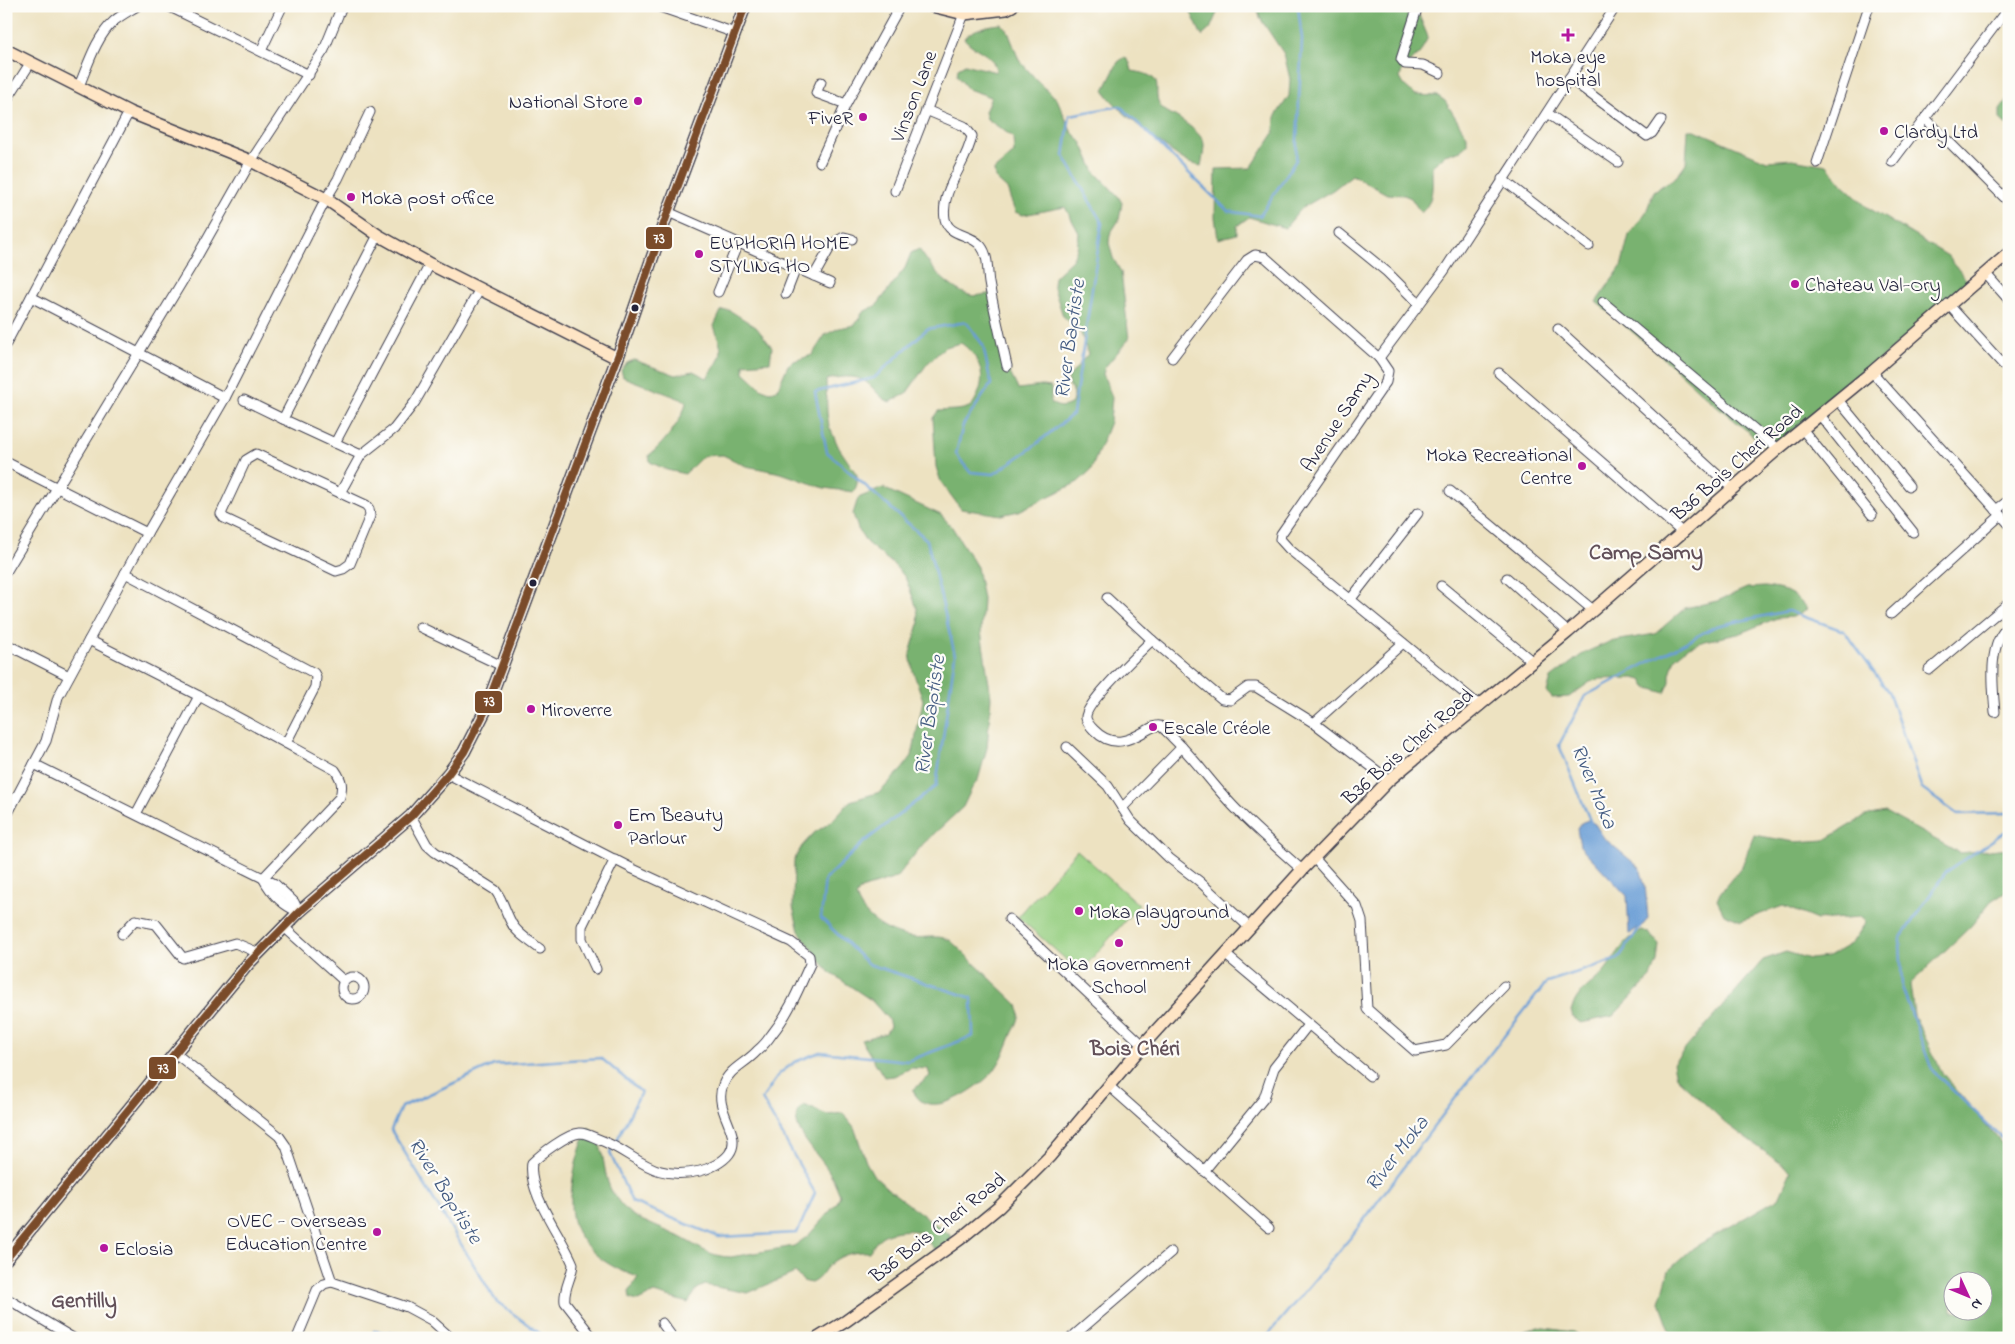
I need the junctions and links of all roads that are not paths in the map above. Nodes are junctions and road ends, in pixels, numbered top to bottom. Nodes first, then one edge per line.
1 (137, 6) edge
2 (168, 6) edge
3 (342, 6) edge
4 (658, 6) edge
5 (745, 6) edge
6 (900, 6) edge
7 (932, 6) edge
8 (1012, 6) edge
9 (1418, 6) edge
10 (1616, 6) edge
11 (1869, 6) edge
12 (2009, 7) edge
13 (281, 9) dead end
14 (964, 14) junction
15 (735, 33) junction
16 (6, 50) edge
17 (261, 51) junction
18 (31, 62) junction
19 (1440, 73) dead end
20 (309, 75) junction
21 (1569, 78) junction
22 (821, 82) dead end
23 (79, 86) junction
24 (6, 102) edge
25 (846, 104) junction
26 (926, 110) junction
27 (129, 112) junction
28 (370, 112) dead end
29 (1547, 113) junction
30 (1925, 118) junction
31 (1661, 120) dead end
32 (251, 161) junction
33 (820, 162) dead end
34 (1618, 162) dead end
35 (1892, 162) dead end
36 (1817, 163) dead end
37 (1502, 179) junction
38 (895, 191) dead end
39 (326, 199) junction
40 (2009, 202) edge
41 (668, 212) junction
42 (1339, 233) dead end
43 (378, 235) junction
44 (852, 239) dead end
45 (738, 243) junction
46 (1589, 246) dead end
47 (2007, 259) edge
48 (430, 264) junction
49 (796, 268) junction
50 (1985, 273) junction
51 (814, 276) junction
52 (830, 283) dead end
53 (480, 289) junction
54 (718, 292) dead end
55 (786, 294) dead end
56 (31, 296) junction
57 (2009, 300) edge
58 (1603, 302) dead end
59 (1419, 304) junction
60 (1948, 304) junction
61 (1558, 329) dead end
62 (6, 344) edge
63 (138, 352) junction
64 (617, 358) junction
65 (1172, 358) dead end
66 (1378, 358) junction
67 (1007, 366) dead end
68 (2009, 371) edge
69 (1872, 372) junction
70 (1499, 373) dead end
71 (225, 398) junction
72 (244, 400) dead end
73 (1838, 400) junction
74 (1820, 415) junction
75 (283, 419) junction
76 (1803, 430) junction
77 (335, 443) junction
78 (1778, 449) junction
79 (361, 456) junction
80 (6, 462) edge
81 (1909, 486) dead end
82 (58, 488) junction
83 (1733, 489) junction
84 (1450, 492) dead end
85 (340, 493) junction
86 (2009, 500) edge
87 (1999, 512) junction
88 (1418, 513) dead end
89 (1872, 516) dead end
90 (2009, 524) edge
91 (1683, 532) junction
92 (1913, 532) dead end
93 (147, 533) junction
94 (6, 572) edge
95 (125, 573) junction
96 (1507, 578) dead end
97 (1441, 586) dead end
98 (1107, 598) dead end
99 (1350, 600) junction
100 (2009, 603) edge
101 (1593, 610) junction
102 (1891, 614) dead end
103 (2009, 626) edge
104 (420, 627) dead end
105 (1568, 632) junction
106 (89, 640) junction
107 (1152, 640) junction
108 (1402, 643) junction
109 (6, 644) edge
110 (1533, 662) junction
111 (502, 666) junction
112 (1929, 670) dead end
113 (69, 676) junction
114 (199, 696) junction
115 (1480, 706) junction
116 (1994, 712) dead end
117 (1314, 723) junction
118 (286, 743) junction
119 (1067, 747) dead end
120 (1182, 747) junction
121 (34, 764) junction
122 (448, 774) junction
123 (1389, 780) junction
124 (1122, 808) junction
125 (136, 814) junction
126 (6, 816) edge
127 (411, 816) junction
128 (1314, 858) junction
129 (615, 859) junction
130 (1302, 870) junction
131 (263, 878) junction
132 (299, 912) junction
133 (1009, 919) dead end
134 (284, 927) junction
135 (1250, 928) junction
136 (122, 934) dead end
137 (540, 949) dead end
138 (259, 953) junction
139 (1226, 955) junction
140 (596, 969) dead end
141 (344, 981) dead end
142 (1504, 986) dead end
143 (1308, 1025) junction
144 (1143, 1045) junction
145 (175, 1053) junction
146 (1370, 1076) dead end
147 (1110, 1086) junction
148 (1204, 1171) junction
149 (1269, 1228) dead end
150 (1170, 1252) dead end
151 (6, 1259) edge
152 (332, 1282) junction
153 (6, 1298) edge
154 (662, 1323) dead end
155 (74, 1338) edge
156 (297, 1338) edge
157 (450, 1338) edge
158 (593, 1338) edge
159 (673, 1338) edge
160 (818, 1338) edge
161 (1071, 1338) edge

1 - 23 street
2 - 17 street
3 - 20 street
4 - 15 street
5 - 15 main road
6 - 25 street
7 - 14 main road
8 - 14 main road
9 - 19 street
10 - 21 street, Avenue Samy
11 - 36 street
12 - 30 street
13 - 17 street
14 - 26 street, Vinson Lane
15 - 41 main road
16 - 18 main road
17 - 20 street
18 - 23 main road
18 - 24 street
20 - 32 street
21 - 29 street, Avenue Samy
21 - 31 street
22 - 25 street
23 - 27 main road
25 - 33 street
26 - 38 street, Vinson Lane
26 - 67 street
27 - 32 main road
27 - 56 street
28 - 39 street
29 - 34 street
29 - 37 street, Avenue Samy
30 - 35 street
30 - 40 street
32 - 39 main road
32 - 63 street
37 - 46 street
37 - 59 street, Avenue Samy
39 - 43 main road
39 - 71 street
41 - 45 street
41 - 64 main road
42 - 59 street
43 - 48 main road
43 - 75 street
44 - 51 street
45 - 49 street
45 - 54 street
47 - 50 main road, B36 Bois Cheri Road
48 - 53 main road
48 - 77 street
49 - 51 street
49 - 55 street
50 - 57 street
50 - 60 main road, B36 Bois Cheri Road
51 - 52 street
53 - 64 main road
53 - 79 street
56 - 62 street
56 - 63 street
58 - 78 street
59 - 66 street, Avenue Samy
60 - 68 street
60 - 69 main road, B36 Bois Cheri Road
61 - 83 street
63 - 71 street
63 - 82 street
64 - 111 main road
65 - 66 street
66 - 99 street, Avenue Samy
69 - 73 main road, B36 Bois Cheri Road
69 - 87 street
70 - 91 street
71 - 93 street
72 - 75 street
73 - 74 main road, B36 Bois Cheri Road
73 - 81 street
74 - 76 main road, B36 Bois Cheri Road
74 - 92 street
75 - 77 street
76 - 78 main road, B36 Bois Cheri Road
76 - 89 street
77 - 79 street
78 - 83 main road, B36 Bois Cheri Road
79 - 85 street
80 - 82 street
82 - 93 street
82 - 94 street
83 - 91 main road, B36 Bois Cheri Road
84 - 101 street
85 - 85 street
86 - 87 street
87 - 90 street
87 - 102 street
88 - 99 street
91 - 101 main road, B36 Bois Cheri Road
93 - 95 street
95 - 106 street
95 - 118 street
96 - 105 street
97 - 110 street
98 - 107 street
99 - 108 street, Avenue Samy
100 - 112 street
101 - 105 main road, B36 Bois Cheri Road
103 - 116 street
104 - 111 street
105 - 110 main road, B36 Bois Cheri Road
106 - 113 street
106 - 114 street
107 - 117 street
107 - 120 street
108 - 115 street, Avenue Samy
108 - 117 street
109 - 113 street
110 - 115 main road, B36 Bois Cheri Road
111 - 122 main road
113 - 121 street
114 - 118 street
114 - 125 street
115 - 123 main road, B36 Bois Cheri Road
117 - 123 street
118 - 131 street
119 - 124 street
120 - 124 street
120 - 130 street
121 - 125 street
121 - 126 street
122 - 127 main road
122 - 129 street
123 - 128 main road, B36 Bois Cheri Road
124 - 135 street
125 - 131 street
127 - 132 main road
127 - 137 street
128 - 130 main road, B36 Bois Cheri Road
128 - 142 street
129 - 140 street
129 - 158 street
130 - 135 main road, B36 Bois Cheri Road
131 - 132 street
132 - 134 main road
133 - 144 street
134 - 138 main road
134 - 141 street
135 - 139 main road, B36 Bois Cheri Road
136 - 138 street
138 - 145 main road
139 - 143 street
139 - 144 main road, B36 Bois Cheri Road
143 - 146 street
143 - 148 street
144 - 147 main road, B36 Bois Cheri Road
145 - 151 main road
145 - 152 street
147 - 148 street
147 - 160 main road, B36 Bois Cheri Road
148 - 149 street
150 - 161 street
152 - 156 street
152 - 157 street
153 - 155 street
154 - 159 street

